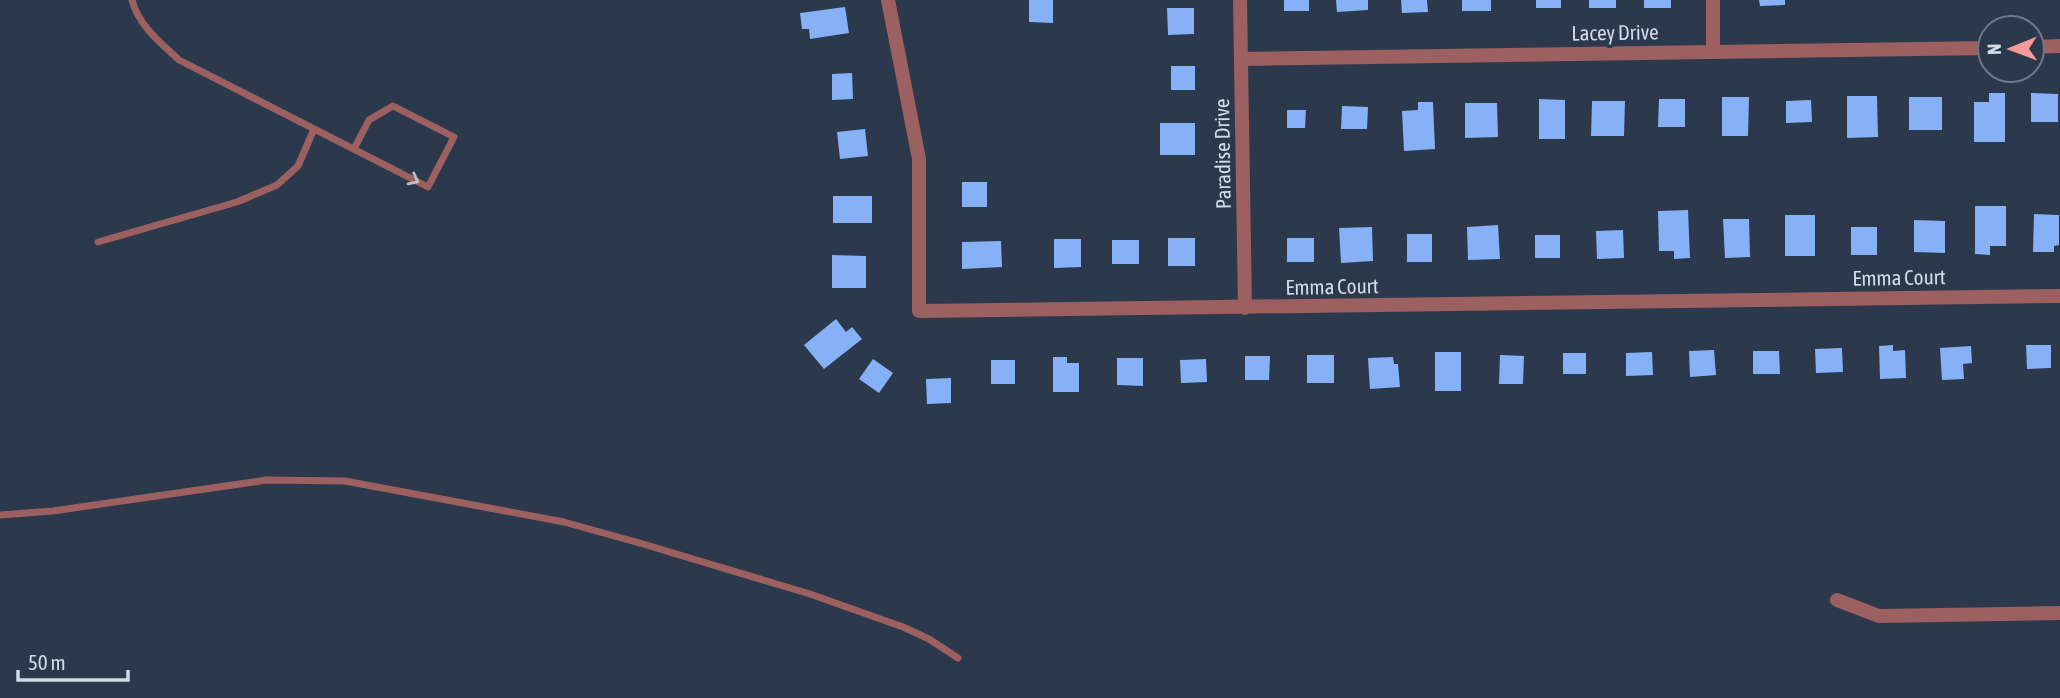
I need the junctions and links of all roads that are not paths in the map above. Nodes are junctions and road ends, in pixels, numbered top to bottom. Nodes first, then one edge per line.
1 (132, 0) edge
2 (888, 0) edge
3 (1240, 0) edge
4 (1713, 0) edge
5 (1976, 48) edge
6 (1713, 52) junction
7 (1241, 59) junction
8 (314, 129) junction
9 (354, 149) junction
10 (98, 242) dead end
11 (2060, 296) edge
12 (1245, 308) junction
13 (0, 515) edge
14 (1837, 600) dead end
15 (2060, 613) edge
16 (958, 658) dead end

1 - 8 lane
2 - 12 street, Emma Court
3 - 7 street, Paradise Drive
4 - 6 street
5 - 6 street, Lacey Drive
6 - 7 street, Lacey Drive
7 - 12 street, Paradise Drive
8 - 9 lane
8 - 10 lane
9 -> 9 lane
11 - 12 street, Emma Court
13 - 16 lane
14 - 15 street

